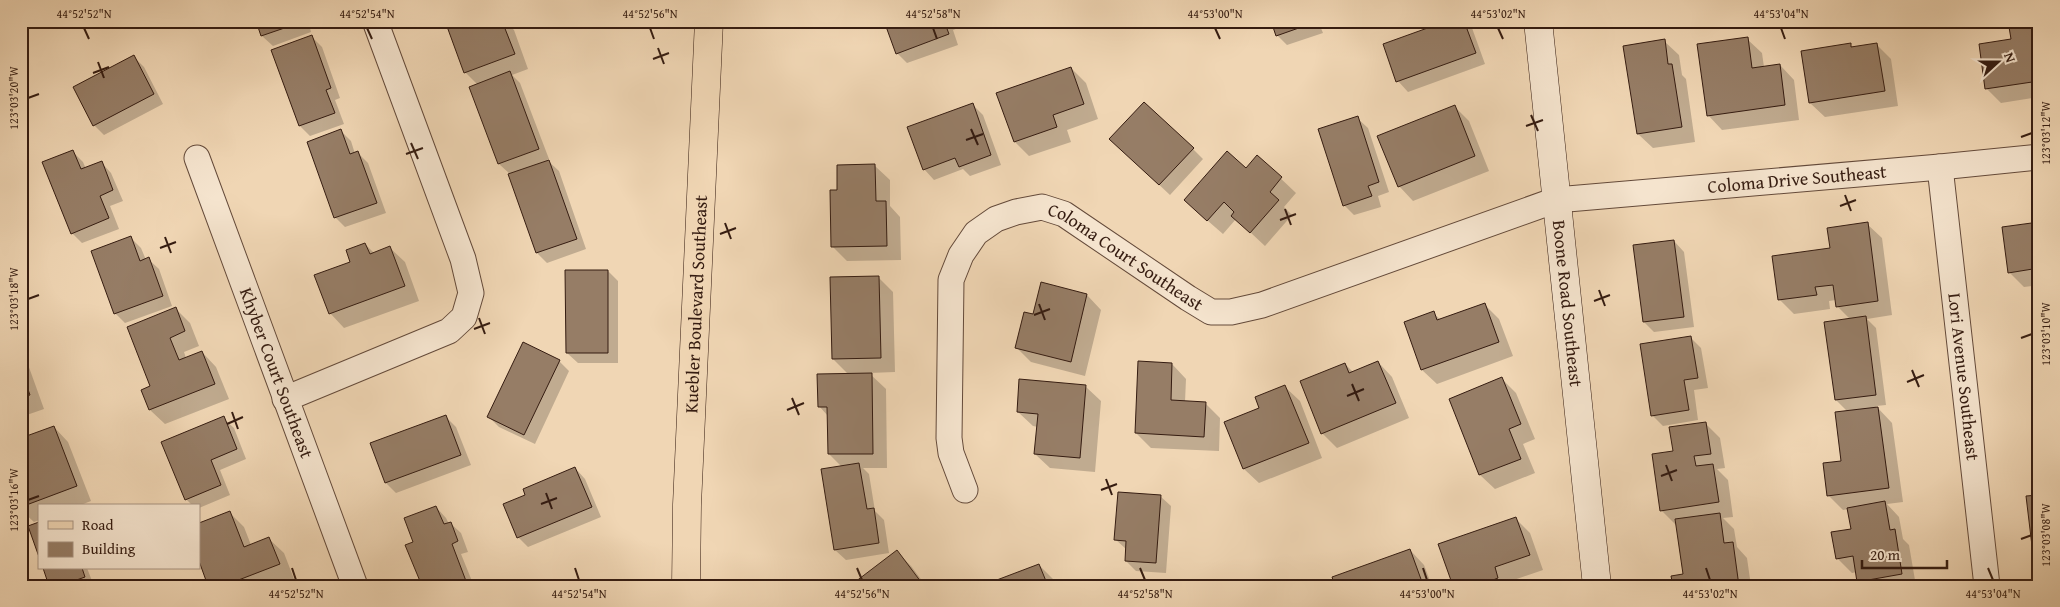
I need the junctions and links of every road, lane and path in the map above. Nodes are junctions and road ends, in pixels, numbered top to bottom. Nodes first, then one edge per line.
1 (375, 21) edge
2 (709, 21) edge
3 (1538, 21) edge
4 (2039, 157) edge
5 (197, 158) dead end
6 (1940, 167) junction
7 (1556, 200) junction
8 (285, 399) junction
9 (965, 490) dead end
10 (355, 586) edge
11 (686, 586) edge
12 (1597, 586) edge
13 (1987, 586) edge

1 - 8 street
2 - 11 main road, Kuebler Boulevard Southeast
3 - 7 street, Boone Road Southeast
4 - 6 street, Coloma Drive Southeast
5 - 8 street, Khyber Court Southeast
6 - 7 street, Coloma Drive Southeast
6 - 13 street, Lori Avenue Southeast
7 - 9 street, Coloma Court Southeast
7 - 12 street, Boone Road Southeast
8 - 10 street, Khyber Court Southeast

